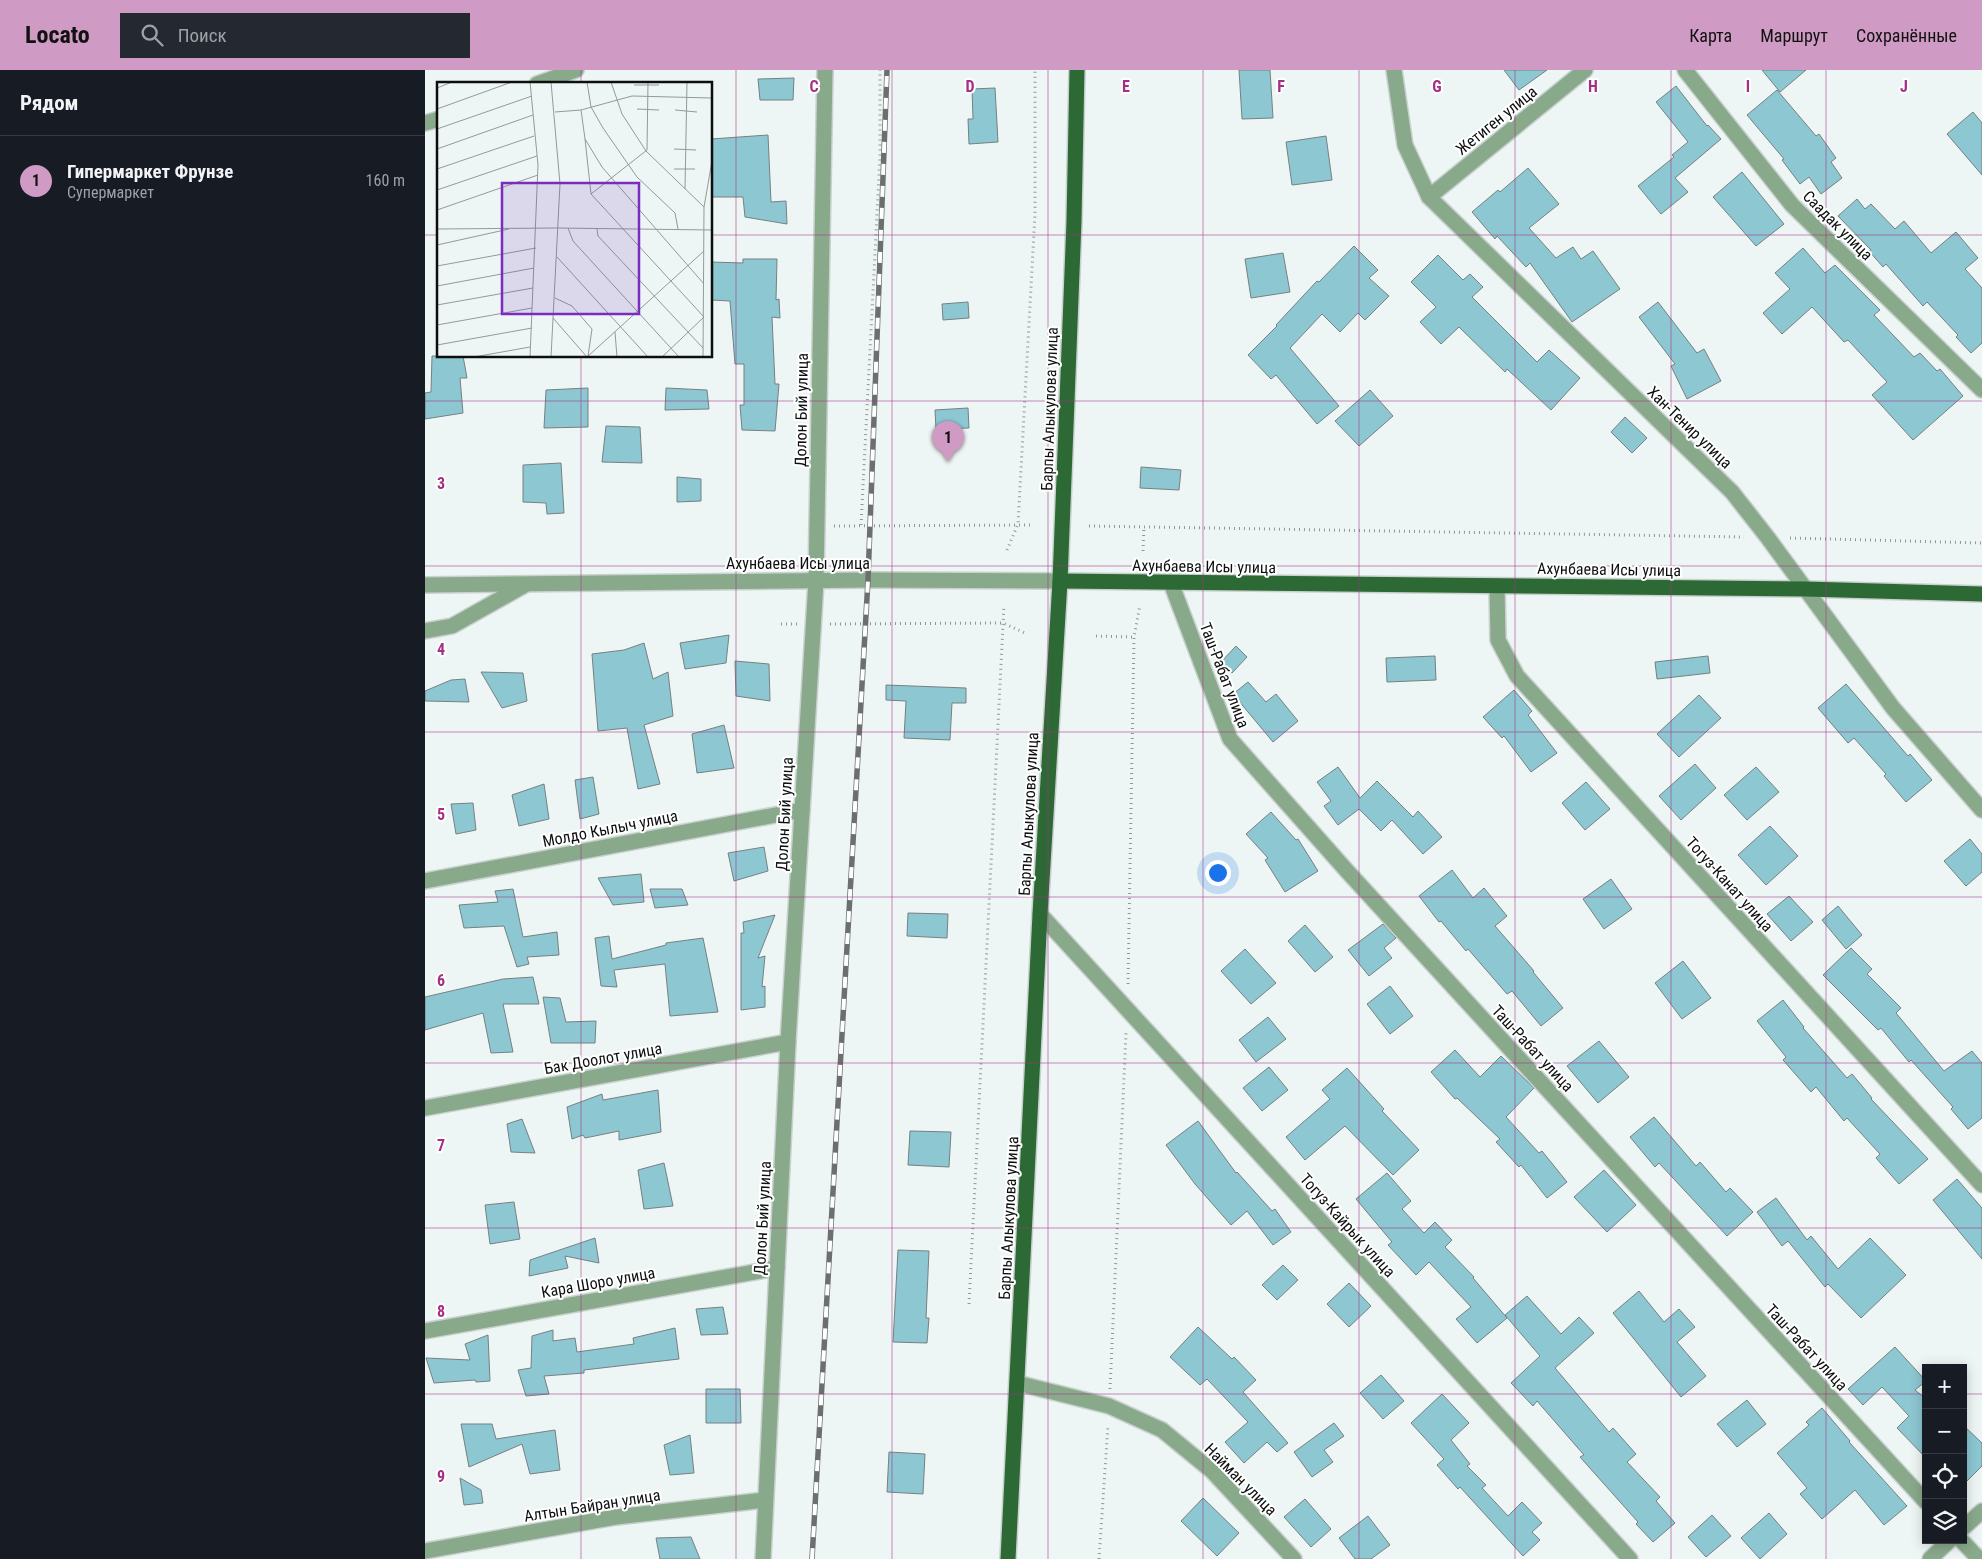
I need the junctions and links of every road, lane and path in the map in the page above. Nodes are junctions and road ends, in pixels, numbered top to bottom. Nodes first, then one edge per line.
1 (576, 70) edge
2 (825, 70) edge
3 (880, 70) edge
4 (1035, 70) edge
5 (1077, 70) edge
6 (1394, 70) edge
7 (1585, 70) edge
8 (1685, 70) edge
9 (543, 82) edge
10 (437, 119) edge
11 (425, 123) edge
12 (1429, 197) junction
13 (1982, 390) edge
14 (1018, 524) junction
15 (861, 525) junction
16 (1033, 525) dead end
17 (816, 526) junction
18 (1089, 526) dead end
19 (1144, 527) junction
20 (1768, 538) junction
21 (1982, 543) edge
22 (1007, 550) dead end
23 (1143, 551) dead end
24 (815, 581) junction
25 (1060, 581) junction
26 (528, 583) junction
27 (1171, 583) junction
28 (425, 585) edge
29 (1497, 586) junction
30 (1806, 589) junction
31 (1982, 594) edge
32 (1004, 605) dead end
33 (1140, 605) dead end
34 (1003, 623) junction
35 (781, 624) dead end
36 (813, 624) junction
37 (425, 631) edge
38 (1025, 633) dead end
39 (1096, 636) dead end
40 (1134, 637) junction
41 (802, 810) junction
42 (1982, 810) edge
43 (425, 881) edge
44 (1040, 914) junction
45 (1127, 1009) junction
46 (788, 1042) junction
47 (425, 1108) edge
48 (1982, 1185) edge
49 (777, 1268) junction
50 (969, 1304) dead end
51 (425, 1331) edge
52 (1017, 1383) junction
53 (1109, 1406) junction
54 (1923, 1499) edge
55 (765, 1500) junction
56 (1982, 1511) edge
57 (1967, 1524) edge
58 (1946, 1544) edge
59 (1965, 1544) edge
60 (425, 1551) edge
61 (763, 1559) edge
62 (1008, 1559) edge
63 (1099, 1559) edge
64 (1294, 1559) edge
65 (1630, 1559) edge
66 (1929, 1559) edge
67 (1979, 1559) edge

1 - 9 street
2 - 17 street, Долон Бий улица
3 - 15 path
4 - 14 path
5 - 25 main road, Барпы Алыкулова улица
6 - 12 street, Хан-Тенир улица
7 - 12 street, Жетиген улица
8 - 13 street, Саадак улица
10 - 11 street
12 - 20 street, Хан-Тенир улица
14 - 15 path
14 - 16 path
14 - 22 path
15 - 17 path
17 - 24 street, Долон Бий улица
18 - 19 path
19 - 20 path
19 - 23 path
20 - 21 path
20 - 30 street, Хан-Тенир улица
24 - 25 street, Ахунбаева Исы улица
24 - 26 street, Ахунбаева Исы улица
24 - 36 street, Долон Бий улица
25 - 27 main road, Ахунбаева Исы улица
25 - 44 main road, Барпы Алыкулова улица
26 - 28 street, Ахунбаева Исы улица
26 - 37 street
27 - 29 main road, Ахунбаева Исы улица
27 - 54 street, Таш-Рабат улица
29 - 30 main road, Ахунбаева Исы улица
29 - 48 street, Тогуз-Канат улица
30 - 31 main road, Ахунбаева Исы улица
30 - 42 street, Хан-Тенир улица
32 - 34 path
33 - 40 path
34 - 36 path
34 - 38 path
34 - 50 path
35 - 36 path
36 - 41 street, Долон Бий улица
39 - 40 path
40 - 45 path
41 - 43 street, Молдо Кылыч улица
41 - 46 street, Долон Бий улица
44 - 45 street, Тогуз-Кайрык улица
44 - 52 main road, Барпы Алыкулова улица
45 - 53 path
45 - 65 street, Тогуз-Кайрык улица
46 - 47 street, Бак Доолот улица
46 - 49 street, Долон Бий улица
49 - 51 street, Кара Шоро улица
49 - 55 street, Долон Бий улица
52 - 53 street, Найман улица
52 - 62 main road, Барпы Алыкулова улица
53 - 63 path
53 - 64 street, Найман улица
55 - 60 street, Алтын Байран улица
55 - 61 street, Долон Бий улица
56 - 57 street
58 - 66 street
59 - 67 street

